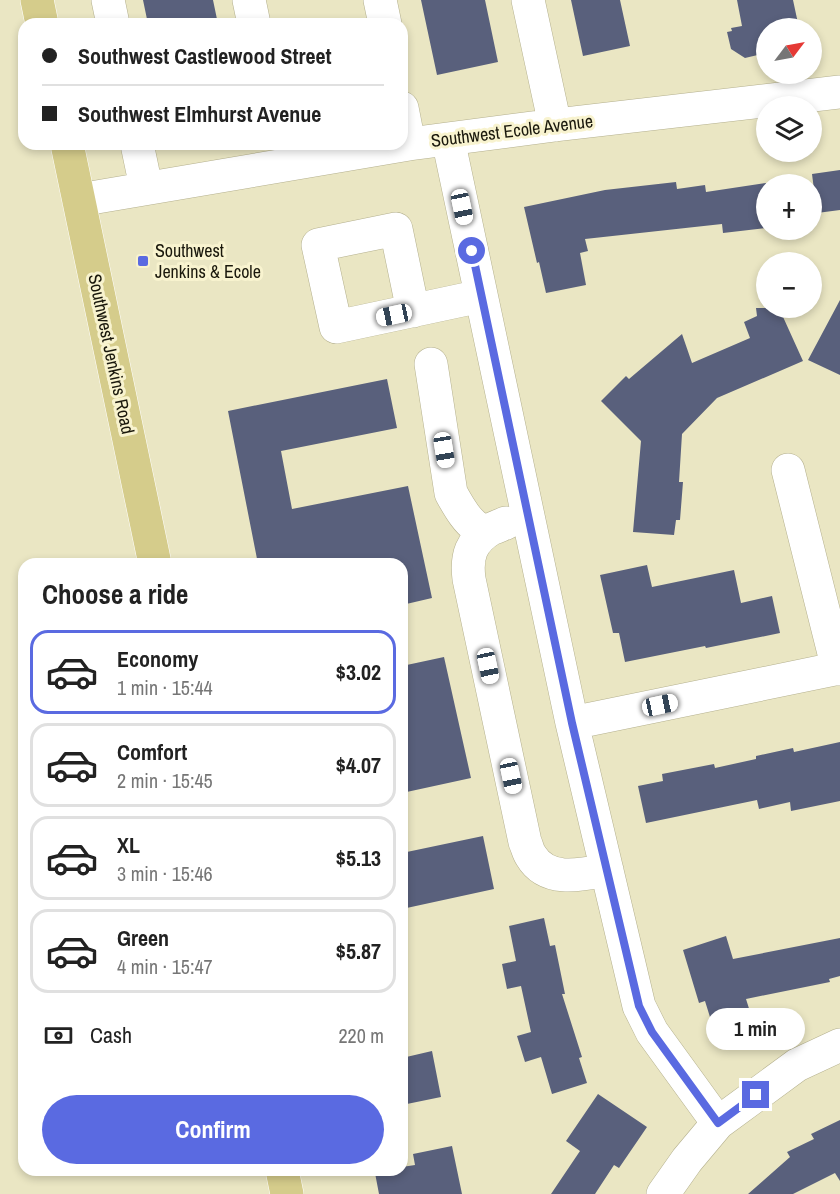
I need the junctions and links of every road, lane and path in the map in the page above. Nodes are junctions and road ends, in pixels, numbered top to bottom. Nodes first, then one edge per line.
1 (37, 0) edge
2 (108, 0) edge
3 (249, 0) edge
4 (380, 0) edge
5 (528, 0) edge
6 (41, 18) edge
7 (112, 18) edge
8 (253, 18) edge
9 (384, 18) edge
10 (840, 93) edge
11 (555, 125) junction
12 (408, 139) edge
13 (448, 139) junction
14 (409, 144) joint
15 (68, 150) edge
16 (138, 150) edge
17 (341, 150) edge
18 (284, 155) edge
19 (146, 187) junction
20 (79, 200) junction
21 (481, 296) junction
22 (413, 311) dead end
23 (430, 364) dead end
24 (788, 470) dead end
25 (528, 514) junction
26 (491, 528) junction
27 (153, 558) edge
28 (839, 668) edge
29 (572, 723) junction
30 (607, 870) junction
31 (840, 1045) edge
32 (718, 1123) junction
33 (283, 1176) edge
34 (287, 1194) edge
35 (663, 1194) edge

1 - 6 main road
2 - 7 street
3 - 8 street
4 - 9 street
5 - 11 street
10 - 11 street, Southwest Ecole Avenue
11 - 13 street, Southwest Ecole Avenue
12 - 14 street
13 - 14 street, Southwest Ecole Avenue
13 - 21 street
15 - 20 main road, Southwest Jenkins Road
16 - 19 street
17 - 18 street, Southwest Ecole Avenue
18 - 19 street, Southwest Ecole Avenue
19 - 20 street, Southwest Ecole Avenue
20 - 27 main road, Southwest Jenkins Road
21 - 22 street
21 - 25 street
23 - 26 street
24 - 28 street
25 - 26 street
25 - 29 street
26 - 30 street
28 - 29 street
29 - 30 street
30 - 32 street
31 - 32 street
32 - 35 street
33 - 34 main road

